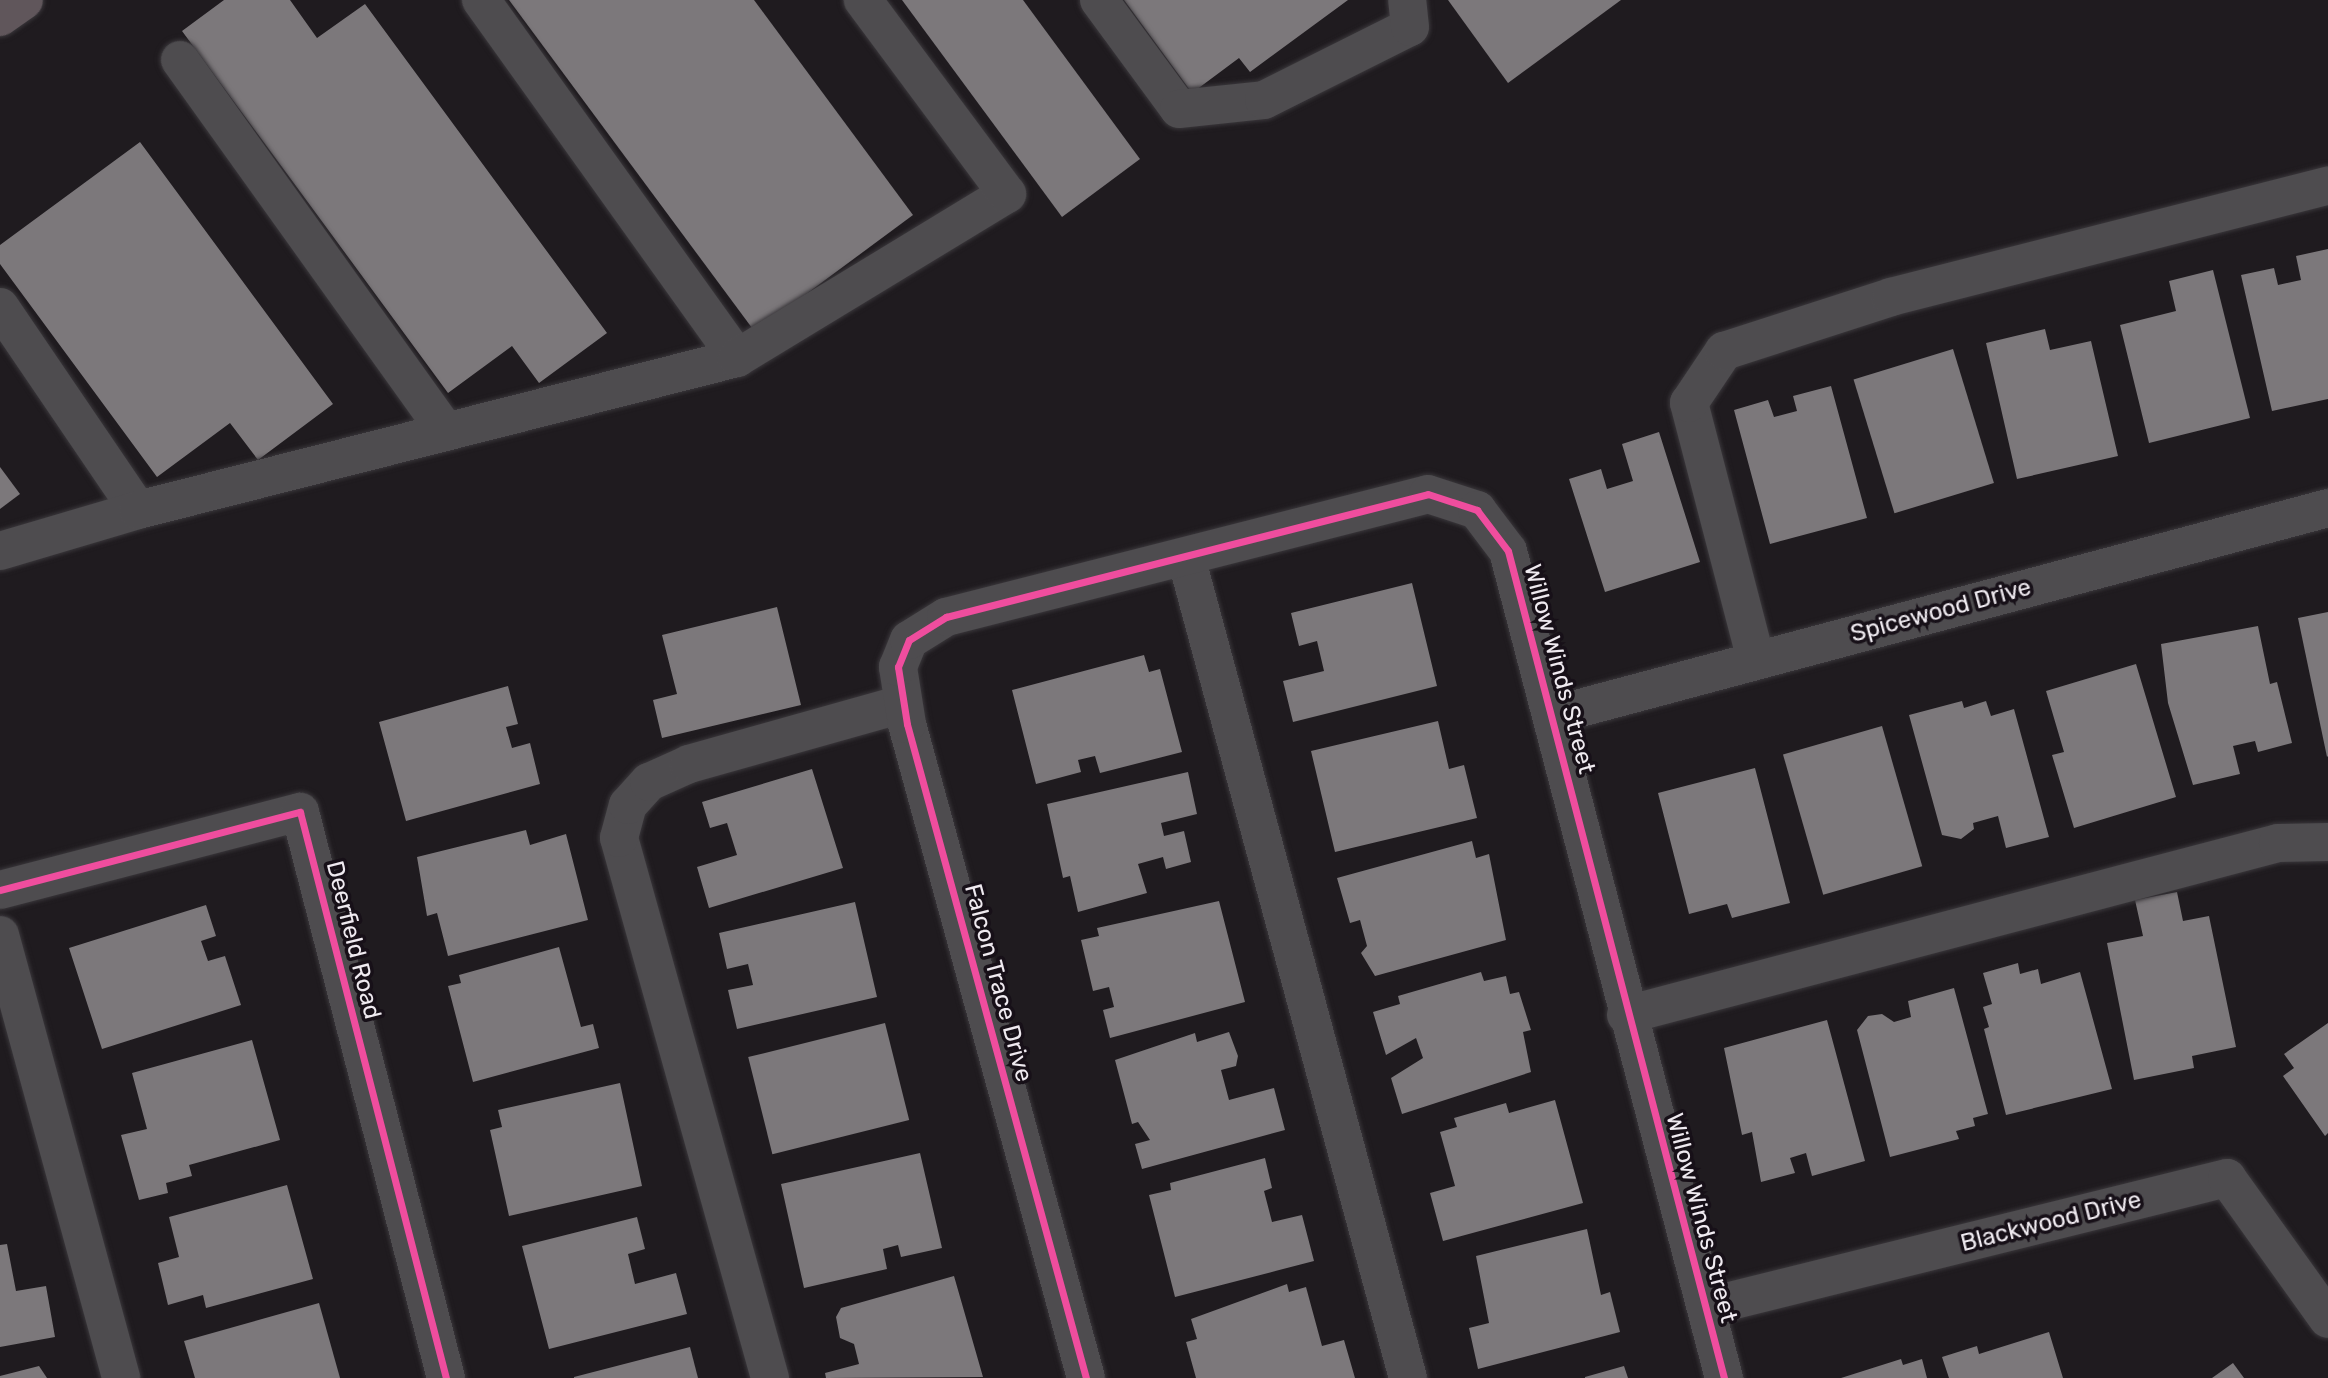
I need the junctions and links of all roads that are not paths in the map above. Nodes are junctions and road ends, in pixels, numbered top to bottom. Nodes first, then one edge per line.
1 (24, 0) edge
2 (481, 0) edge
3 (863, 0) edge
4 (1099, 0) edge
5 (1407, 0) edge
6 (0, 17) edge
7 (180, 60) dead end
8 (2328, 186) edge
9 (0, 307) edge
10 (737, 358) junction
11 (446, 432) junction
12 (2328, 508) edge
13 (138, 510) junction
14 (0, 551) edge
15 (1186, 556) junction
16 (946, 617) joint
17 (1756, 660) junction
18 (903, 704) junction
19 (1554, 715) junction
20 (2328, 842) edge
21 (0, 890) edge
22 (0, 935) edge
23 (1626, 1015) junction
24 (1706, 1307) junction
25 (2328, 1318) edge
26 (121, 1378) edge
27 (446, 1378) edge
28 (770, 1378) edge
29 (1086, 1378) edge
30 (1408, 1378) edge
31 (1724, 1378) edge

1 - 6 main road
2 - 10 street
3 - 10 street
4 - 5 street
7 - 11 street
8 - 17 street
9 - 13 street
10 - 11 street
11 - 13 street
12 - 17 street, Spicewood Drive
13 - 14 street
15 - 16 street, Willow Winds Street
15 - 19 street, Willow Winds Street
15 - 30 street
16 - 18 street, Falcon Trace Drive
17 - 19 street, Spicewood Drive
18 - 28 street
18 - 29 street, Falcon Trace Drive
19 - 23 street, Willow Winds Street
20 - 23 street
21 - 27 street, Deerfield Road
22 - 26 street
23 - 24 street, Willow Winds Street
24 - 25 street, Blackwood Drive
24 - 31 street, Willow Winds Street

